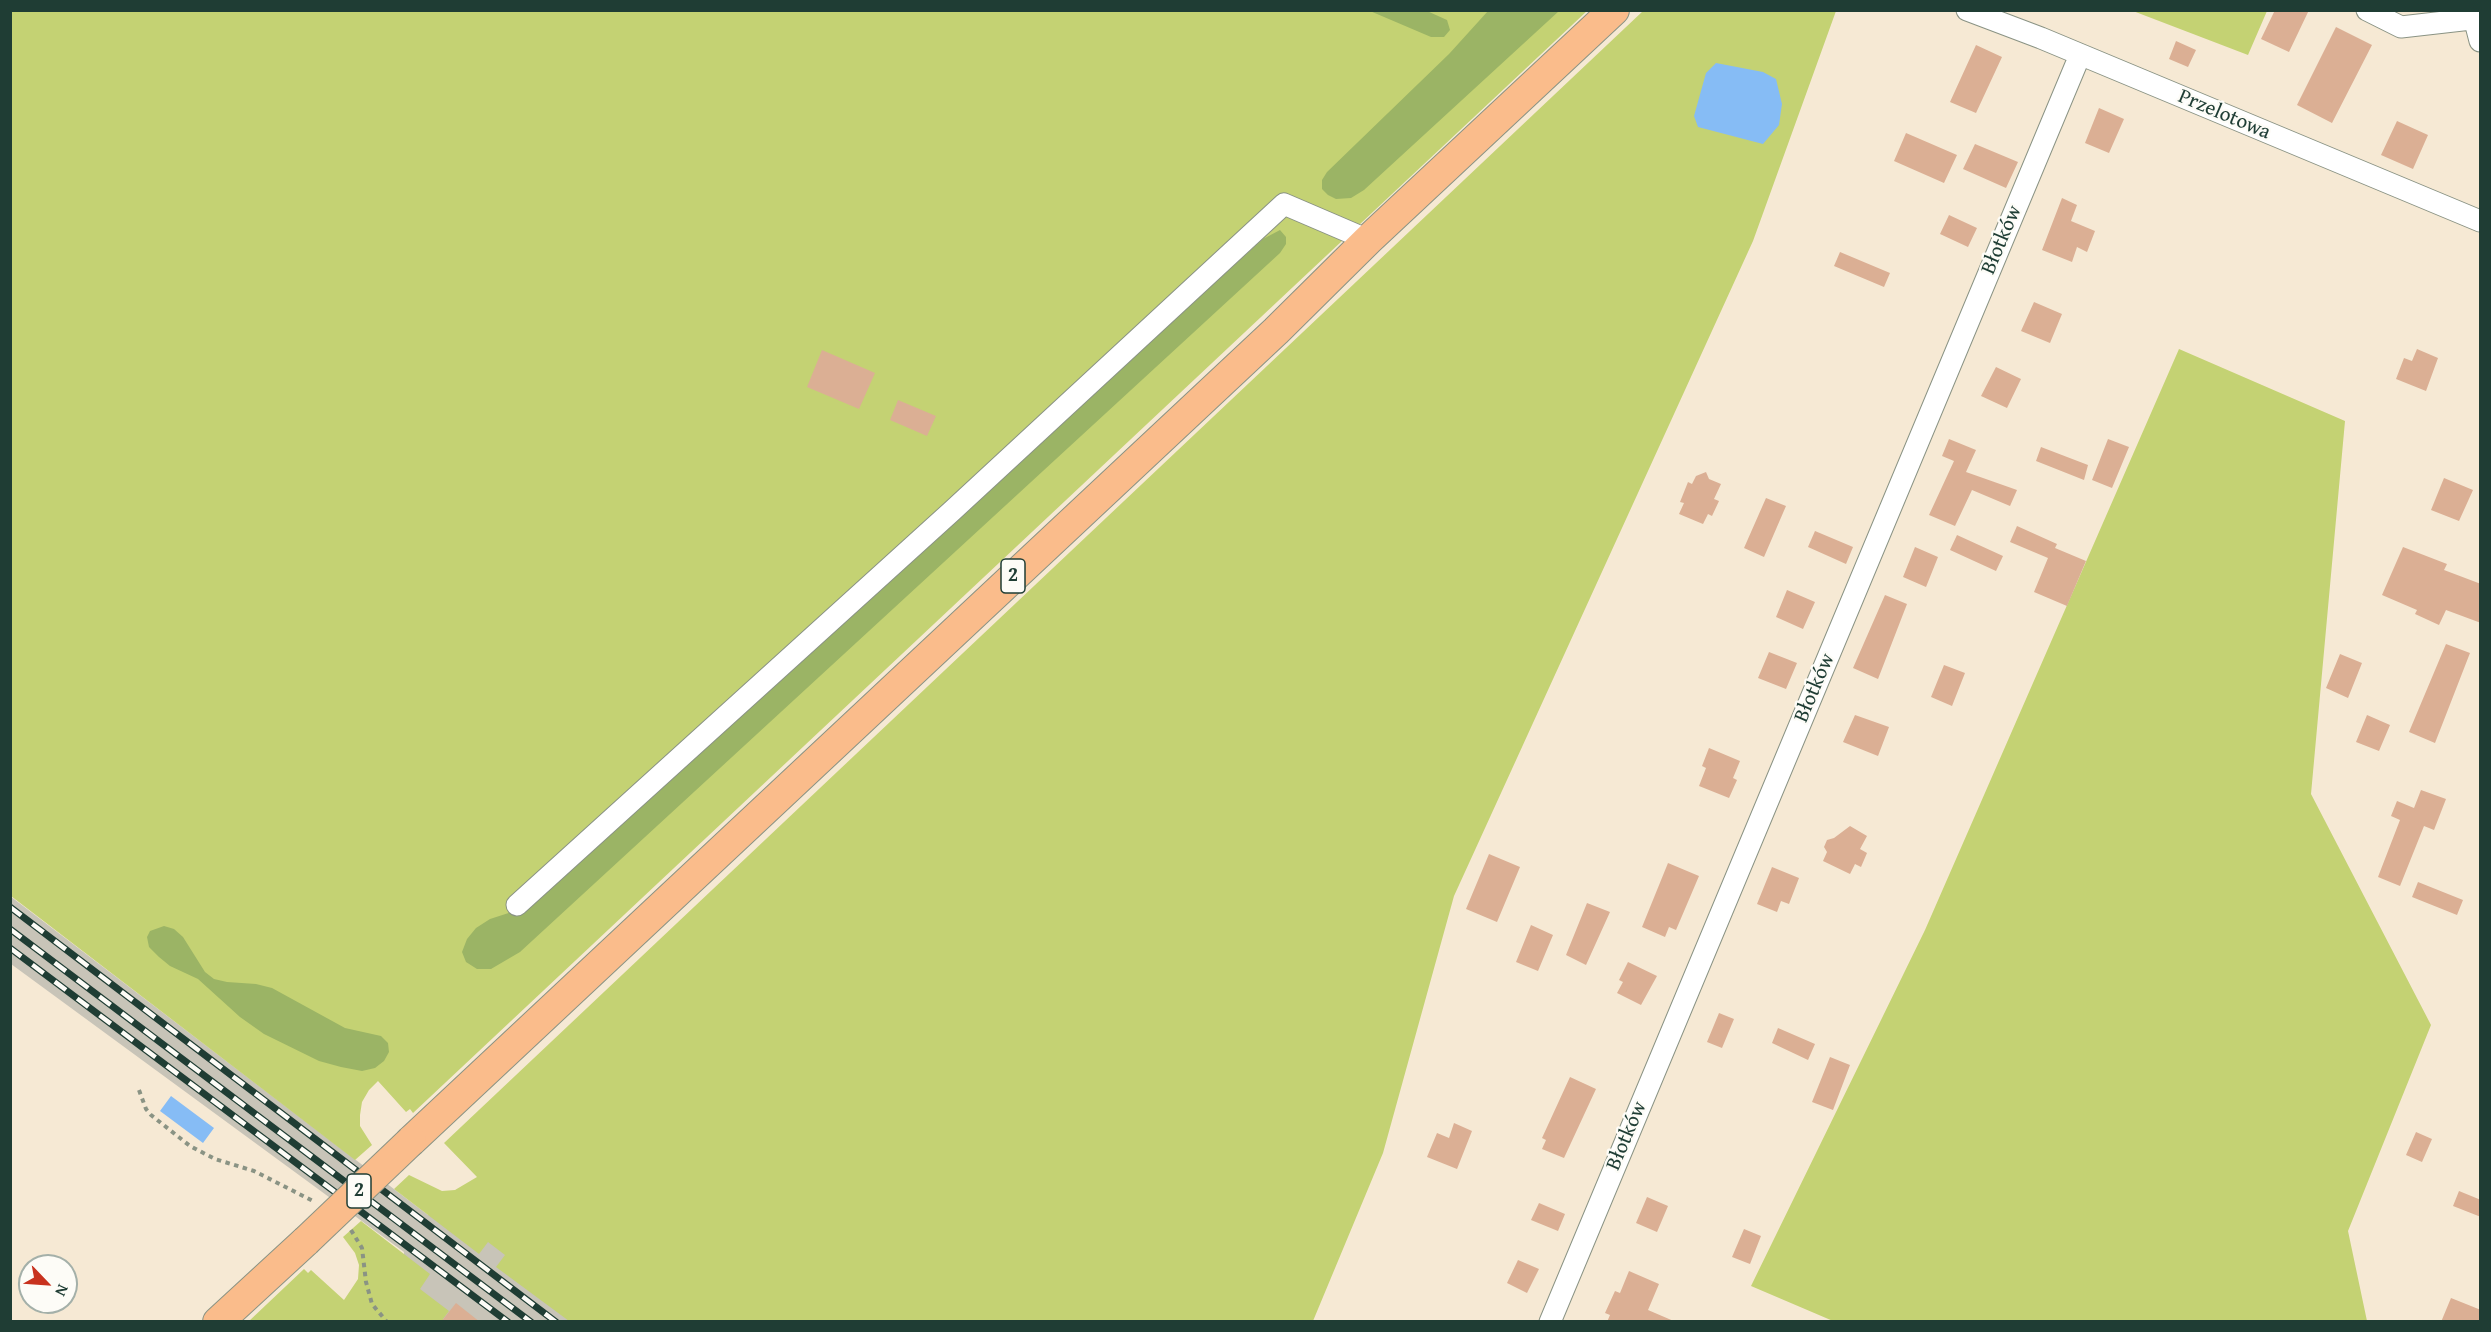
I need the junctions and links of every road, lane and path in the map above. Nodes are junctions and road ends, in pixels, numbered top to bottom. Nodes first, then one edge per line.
1 (1614, 10) edge
2 (1967, 10) edge
3 (2367, 10) edge
4 (2476, 15) edge
5 (2481, 41) edge
6 (2080, 55) junction
7 (2481, 221) edge
8 (1368, 240) junction
9 (517, 905) dead end
10 (139, 1090) dead end
11 (321, 1206) dead end
12 (345, 1224) dead end
13 (219, 1322) edge
14 (387, 1322) edge
15 (1550, 1322) edge

1 - 8 highway, 2
2 - 6 street, Przelotowa
3 - 4 street
4 - 5 street
6 - 7 street, Przelotowa
6 - 15 street, Błotków
8 - 9 street
8 - 13 highway, 2, bridge
10 - 11 path
12 - 14 path

